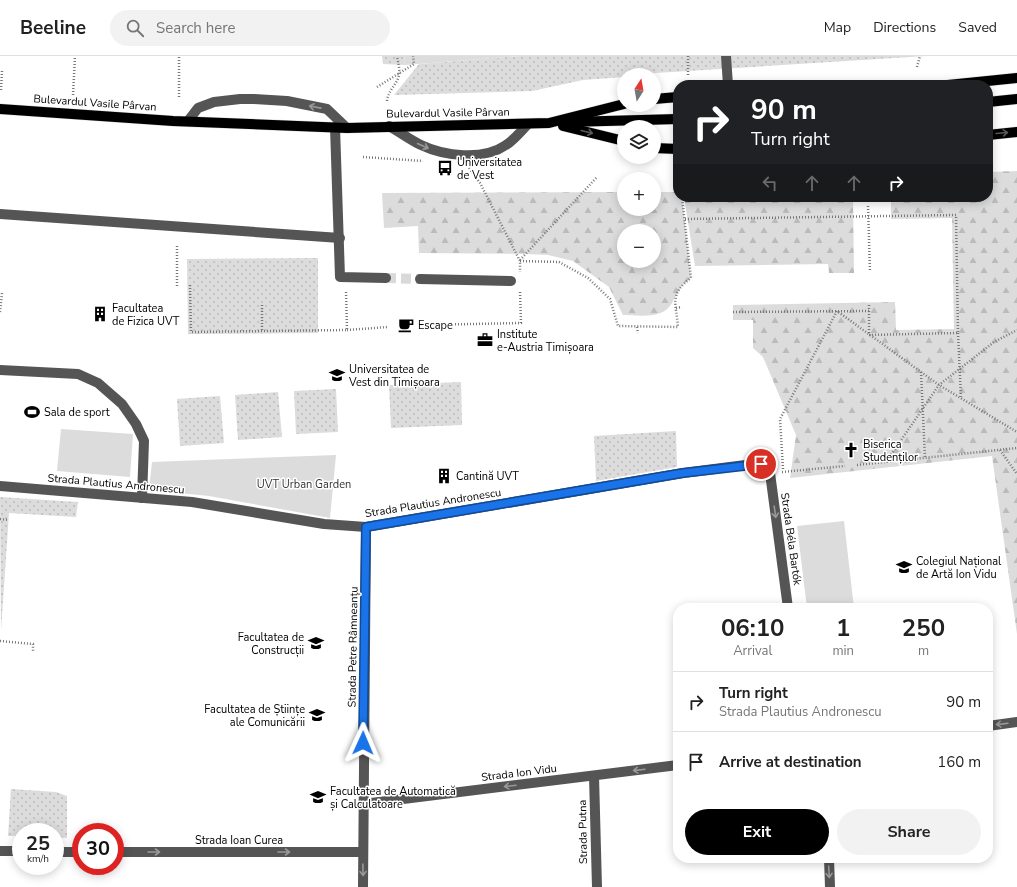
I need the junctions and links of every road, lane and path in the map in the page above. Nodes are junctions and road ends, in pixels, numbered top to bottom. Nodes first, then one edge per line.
1 (75, 56) edge
2 (179, 56) edge
3 (397, 56) edge
4 (413, 56) edge
5 (688, 56) edge
6 (726, 56) edge
7 (920, 56) edge
8 (917, 67) dead end
9 (2, 70) dead end
10 (400, 74) junction
11 (688, 76) dead end
12 (1016, 78) edge
13 (728, 80) edge
14 (993, 80) edge
15 (377, 87) dead end
16 (1, 90) dead end
17 (74, 95) dead end
18 (179, 97) dead end
19 (673, 97) edge
20 (661, 98) edge
21 (1017, 99) edge
22 (387, 101) dead end
23 (993, 101) edge
24 (617, 106) edge
25 (0, 109) edge
26 (673, 119) edge
27 (188, 121) junction
28 (549, 122) junction
29 (528, 124) junction
30 (389, 126) junction
31 (335, 127) junction
32 (347, 128) junction
33 (1017, 132) edge
34 (993, 134) edge
35 (617, 139) edge
36 (661, 149) edge
37 (673, 150) edge
38 (597, 178) dead end
39 (480, 183) dead end
40 (683, 202) edge
41 (868, 206) dead end
42 (0, 214) edge
43 (869, 216) junction
44 (685, 219) junction
45 (340, 238) junction
46 (177, 246) dead end
47 (520, 260) junction
48 (870, 272) dead end
49 (520, 275) dead end
50 (386, 278) tunnel mouth
51 (420, 279) tunnel mouth
52 (511, 281) dead end
53 (178, 286) dead end
54 (190, 286) dead end
55 (520, 286) dead end
56 (346, 288) dead end
57 (2, 293) dead end
58 (262, 303) dead end
59 (869, 303) dead end
60 (682, 307) dead end
61 (676, 308) junction
62 (837, 311) junction
63 (869, 311) junction
64 (0, 312) edge
65 (733, 312) dead end
66 (422, 325) dead end
67 (638, 326) junction
68 (388, 327) dead end
69 (262, 330) junction
70 (347, 330) junction
71 (1017, 330) edge
72 (638, 333) dead end
73 (958, 333) junction
74 (869, 335) junction
75 (960, 369) junction
76 (0, 370) edge
77 (921, 371) junction
78 (939, 385) junction
79 (961, 398) junction
80 (923, 409) junction
81 (1017, 432) edge
82 (1017, 448) edge
83 (1000, 450) junction
84 (925, 458) junction
85 (886, 462) junction
86 (857, 465) dead end
87 (846, 466) dead end
88 (784, 472) junction
89 (770, 473) junction
90 (1017, 474) edge
91 (0, 486) edge
92 (142, 498) junction
93 (0, 519) edge
94 (8, 520) dead end
95 (366, 527) junction
96 (787, 603) edge
97 (0, 641) edge
98 (33, 651) dead end
99 (1017, 722) edge
100 (993, 725) edge
101 (673, 766) edge
102 (594, 776) junction
103 (362, 804) junction
104 (0, 851) edge
105 (12, 851) edge
106 (124, 852) edge
107 (362, 852) junction
108 (828, 863) edge
109 (363, 887) edge
110 (597, 887) edge
111 (830, 887) edge

1 - 17 path
2 - 18 path
3 - 10 path
4 - 10 path
5 - 11 path
6 - 13 street
7 - 8 path
9 - 16 path
10 - 15 path
10 - 22 path
12 - 14 main road
19 - 20 main road
21 - 23 main road
24 - 28 main road, Bulevardul Vasile Pârvan
25 - 27 main road, Bulevardul Vasile Pârvan
26 - 28 main road
27 - 31 main road, Bulevardul Vasile Pârvan
32 -> 27 street
28 - 29 main road, Bulevardul Vasile Pârvan
28 -> 35 main road, Bulevardul Vasile Pârvan
29 - 30 main road, Bulevardul Vasile Pârvan
30 -> 29 street
30 - 32 main road, Bulevardul Vasile Pârvan
31 - 32 main road, Bulevardul Vasile Pârvan
31 - 45 street
34 -> 33 main road
36 - 37 main road
38 - 47 path
39 - 47 path
40 - 44 path
41 - 43 path
42 - 45 street
43 - 44 path
43 - 48 path
43 - 73 path
44 - 61 path
45 - 50 street
46 - 53 path
47 - 49 path
47 - 67 path
51 - 52 street
54 - 69 path
55 - 66 path
56 - 70 path
57 - 64 path
58 - 69 path
59 - 63 path
60 - 61 path
61 - 67 path
62 - 63 path
62 - 65 path
62 - 74 path
62 - 88 path
63 - 74 path
67 - 72 path
68 - 70 path
69 - 70 path
71 - 75 path
73 - 74 path
73 - 75 path
74 - 77 path
75 - 78 path
75 - 79 path
76 - 92 street
77 - 78 path
77 - 80 path
78 - 79 path
78 - 80 path
79 - 81 path
80 - 84 path
80 - 85 path
82 - 83 path
83 - 84 path
83 - 90 path
84 - 85 path
85 - 86 path
87 - 88 path
88 - 89 path
89 - 95 street, Strada Plautius Andronescu
89 -> 96 street, Strada Béla Bartók
91 - 92 street, Strada Plautius Andronescu
92 - 95 street, Strada Plautius Andronescu
93 - 94 path
95 - 103 street, Strada Petre Râmneanțu
97 - 98 path
99 -> 100 street
101 -> 102 street, Strada Ion Vidu
102 -> 103 street, Strada Ion Vidu
102 - 110 street, Strada Putna
103 - 107 street, Strada Petre Râmneanțu
104 - 105 street
106 -> 107 street, Strada Ioan Curea
107 -> 109 street, Strada Petre Râmneanțu
108 -> 111 street

